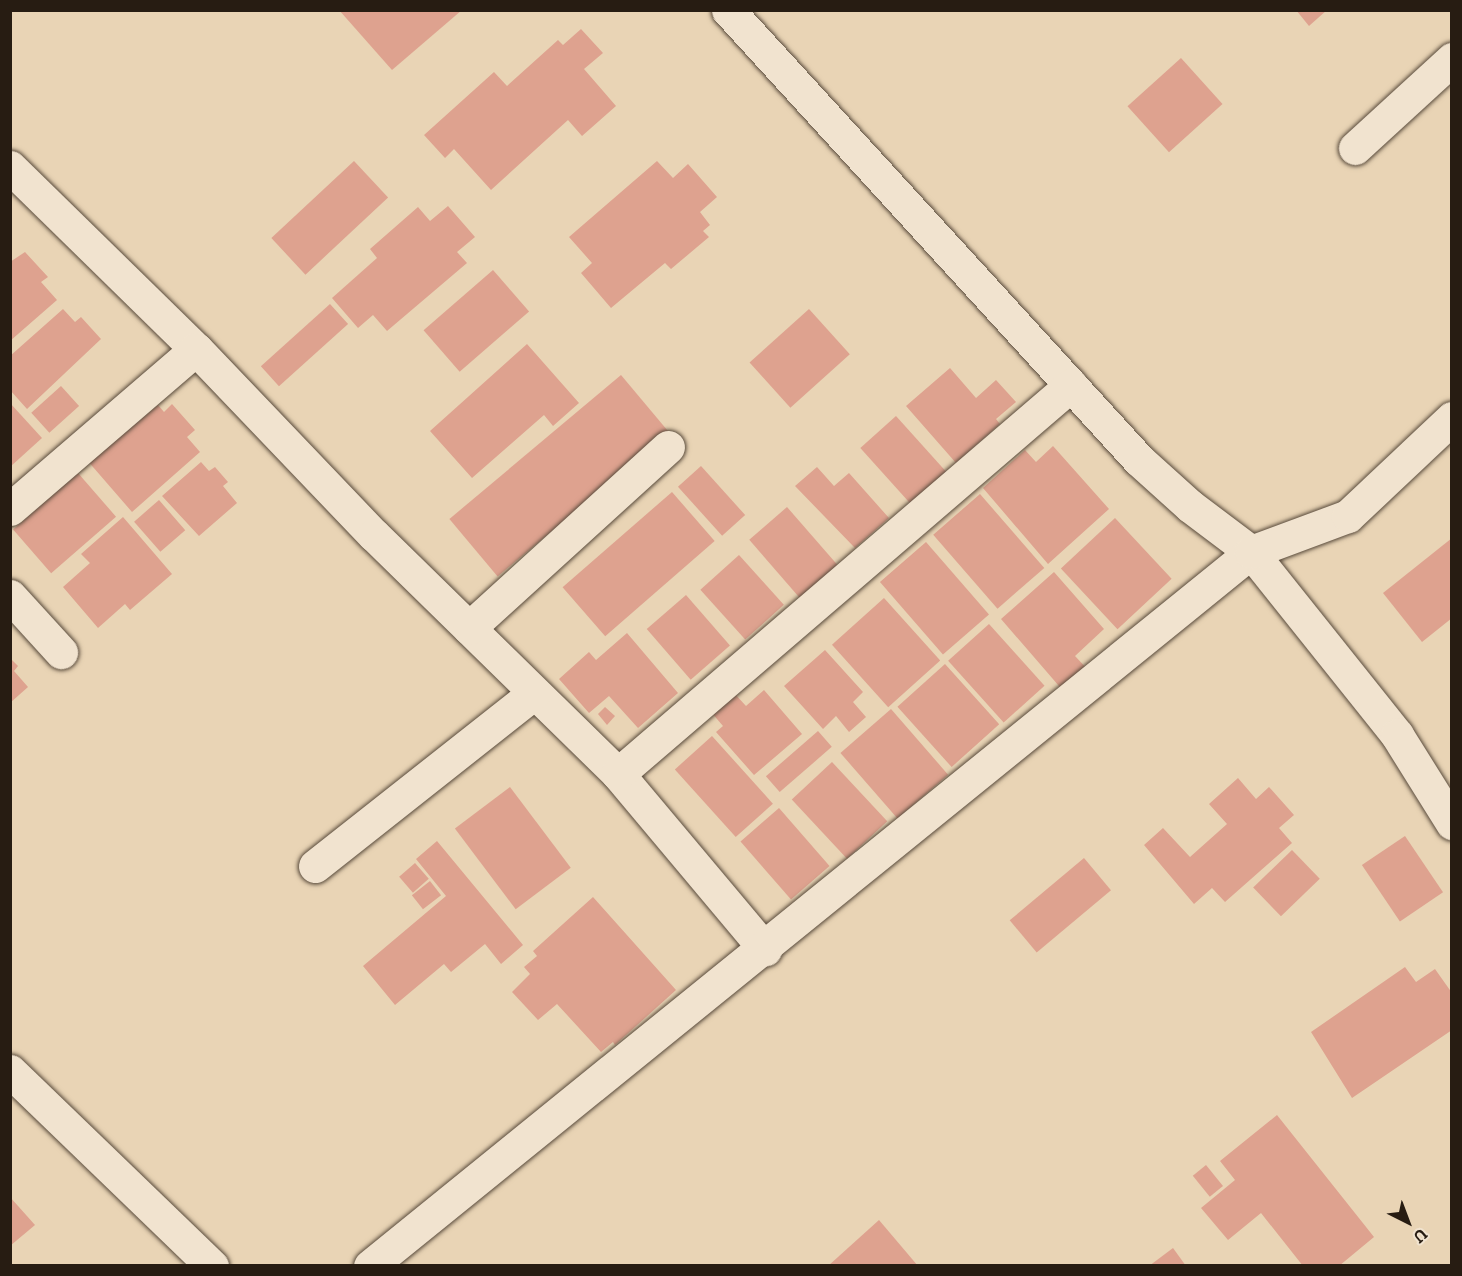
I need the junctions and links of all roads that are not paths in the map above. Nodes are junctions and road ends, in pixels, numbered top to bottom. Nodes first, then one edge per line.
1 (728, 10) edge
2 (1452, 59) edge
3 (1355, 148) dead end
4 (10, 167) edge
5 (196, 349) junction
6 (1071, 386) junction
7 (1452, 418) edge
8 (668, 447) dead end
9 (10, 509) edge
10 (1251, 552) junction
11 (10, 596) edge
12 (469, 628) junction
13 (61, 652) dead end
14 (534, 693) junction
15 (618, 774) junction
16 (1452, 823) edge
17 (315, 866) dead end
18 (765, 949) junction
19 (10, 1071) edge
20 (212, 1266) edge
21 (370, 1266) edge

1 - 6 street
2 - 3 street
4 - 5 street
5 - 9 street
5 - 12 street
6 - 10 street
6 - 15 street
7 - 10 street
8 - 12 street
10 - 16 street
10 - 18 street
11 - 13 street
12 - 14 street
14 - 15 street
14 - 17 street
15 - 18 street
18 - 21 street
19 - 20 street

